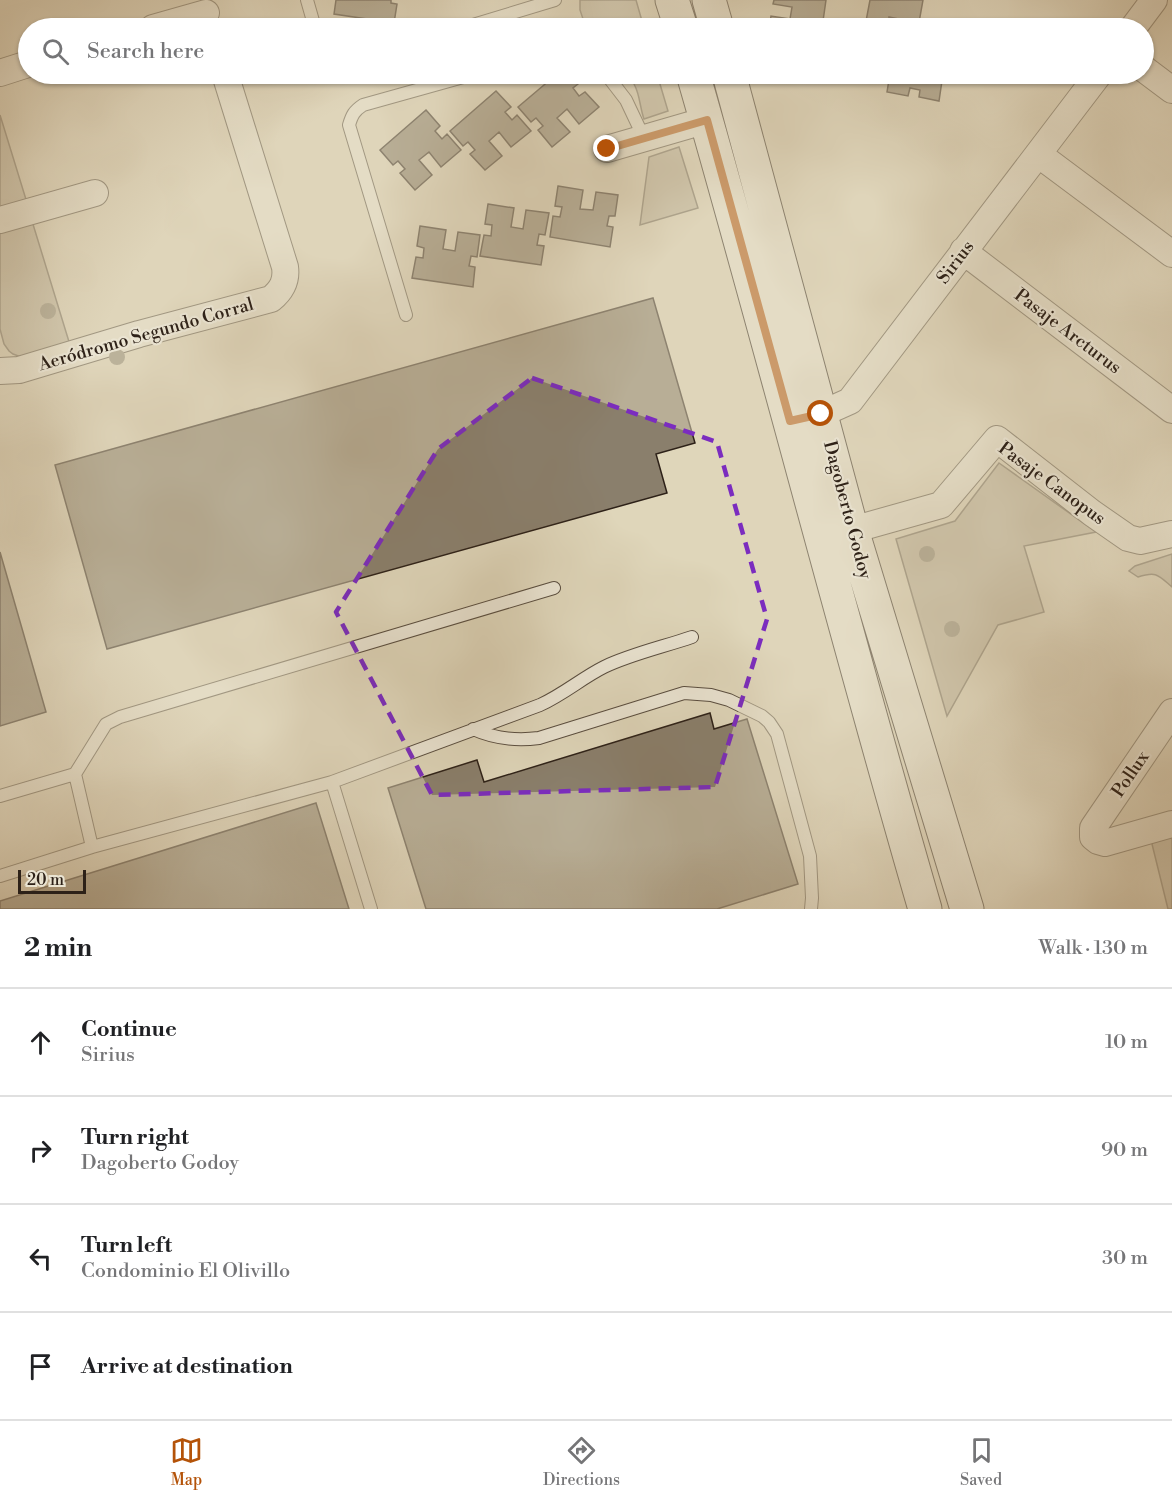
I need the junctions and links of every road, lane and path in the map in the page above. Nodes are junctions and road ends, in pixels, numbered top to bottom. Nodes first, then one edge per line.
1 (307, 0) edge
2 (555, 0) edge
3 (672, 0) edge
4 (710, 0) edge
5 (1154, 0) edge
6 (207, 14) edge
7 (192, 18) edge
8 (312, 18) edge
9 (496, 18) edge
10 (678, 18) edge
11 (714, 18) edge
12 (1140, 18) edge
13 (18, 67) edge
14 (0, 72) edge
15 (1154, 77) edge
16 (228, 84) edge
17 (438, 84) edge
18 (614, 84) edge
19 (696, 84) edge
20 (731, 84) edge
21 (1091, 84) edge
22 (1172, 90) edge
23 (707, 120) junction
24 (644, 138) junction
25 (607, 149) dead end
26 (1038, 154) junction
27 (95, 193) dead end
28 (0, 220) edge
29 (963, 251) junction
30 (1172, 254) edge
31 (406, 315) dead end
32 (0, 371) edge
33 (1172, 410) edge
34 (806, 418) junction
35 (852, 530) junction
36 (1172, 534) edge
37 (554, 588) dead end
38 (879, 619) junction
39 (845, 628) junction
40 (692, 638) dead end
41 (1172, 712) edge
42 (473, 729) junction
43 (75, 774) junction
44 (332, 782) junction
45 (0, 796) edge
46 (1172, 824) edge
47 (92, 847) junction
48 (0, 876) edge
49 (371, 909) edge
50 (811, 909) edge
51 (925, 909) edge
52 (967, 909) edge

1 - 8 lane
2 - 9 lane
3 - 10 main road
4 - 11 main road
5 - 12 street
6 - 7 street
13 - 14 street
15 - 22 street
16 - 32 street, Aeródromo Segundo Corral
17 - 31 lane
18 - 24 lane
19 - 23 main road, Dagoberto Godoy
20 - 34 main road, Dagoberto Godoy
21 - 26 street, Sirius
23 - 24 street
23 - 34 main road, Dagoberto Godoy
24 - 25 street
26 - 29 street, Sirius
26 - 30 street
27 - 28 street
29 - 33 street, Pasaje Arcturus
29 - 34 street, Sirius
34 - 35 main road, Dagoberto Godoy
34 - 39 main road, Dagoberto Godoy
35 - 36 street, Pasaje Canopus
35 - 38 main road, Dagoberto Godoy
37 - 43 lane
38 - 39 main road
38 - 52 main road, Dagoberto Godoy
39 - 51 main road, Dagoberto Godoy
40 - 42 lane
41 - 46 street, Pollux
42 - 44 lane
42 - 50 lane
43 - 45 lane
43 - 47 lane
44 - 47 lane
44 - 49 lane
47 - 48 lane

